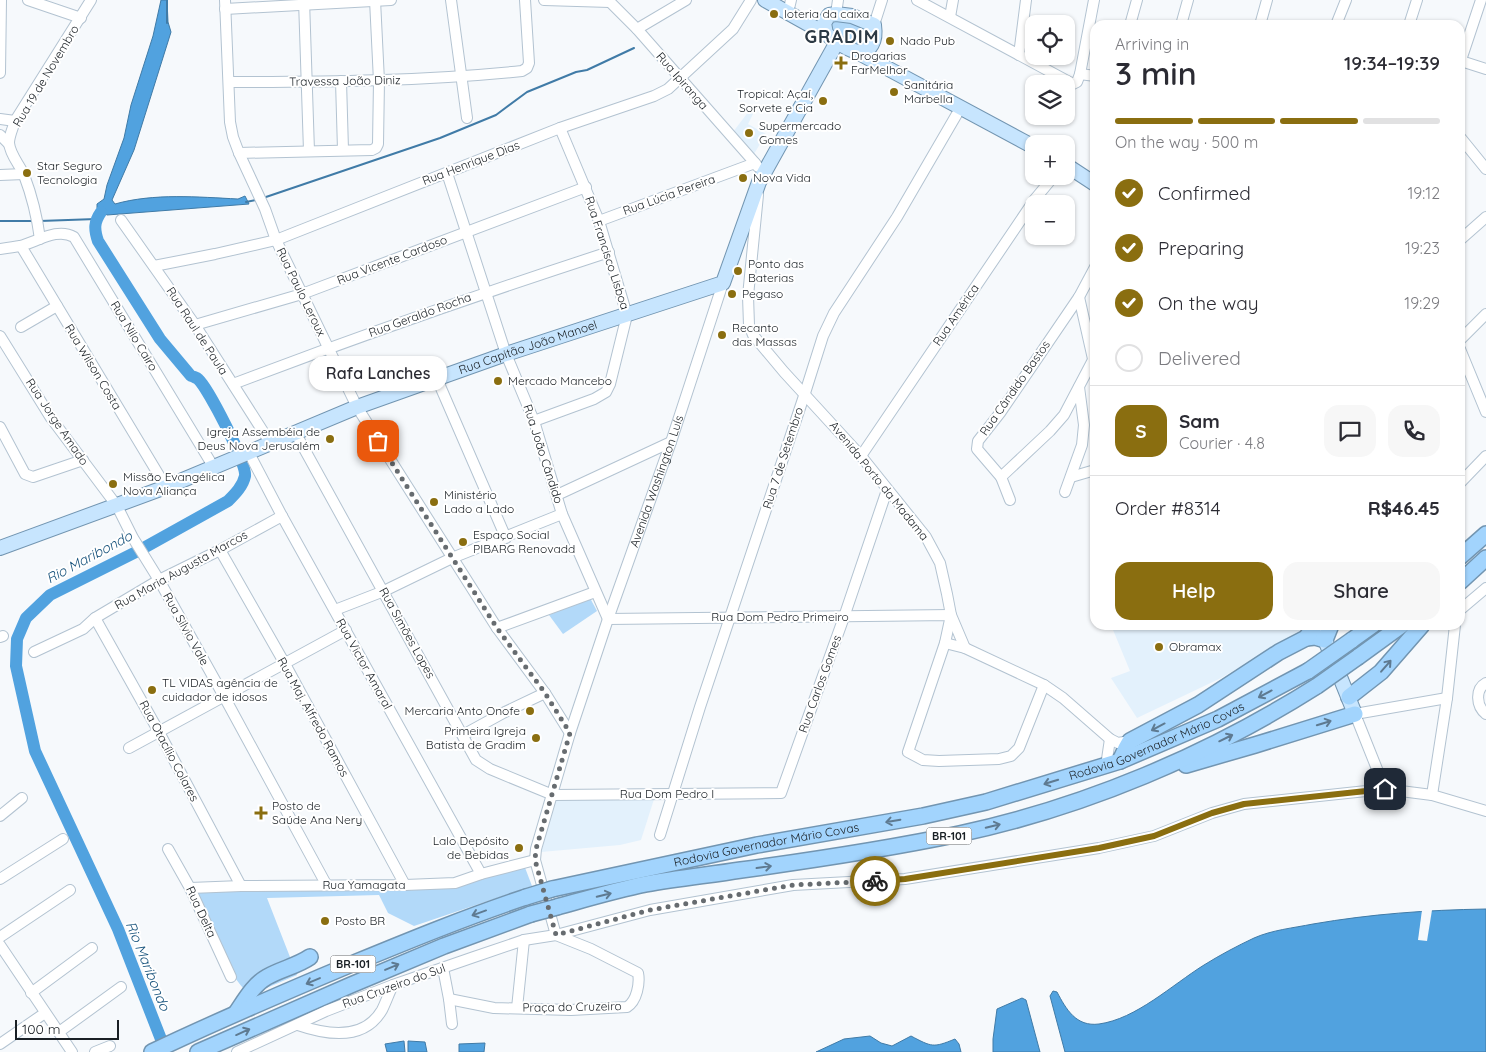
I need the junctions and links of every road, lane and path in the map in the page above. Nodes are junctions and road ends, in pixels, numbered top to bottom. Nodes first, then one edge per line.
1 (1, 0) edge
2 (28, 0) edge
3 (91, 0) edge
4 (375, 0) edge
5 (391, 0) edge
6 (451, 0) edge
7 (525, 0) edge
8 (544, 0) edge
9 (686, 0) edge
10 (751, 0) edge
11 (765, 0) edge
12 (882, 0) edge
13 (917, 0) edge
14 (953, 0) edge
15 (1026, 0) edge
16 (1094, 0) edge
17 (1137, 0) edge
18 (1188, 0) edge
19 (1267, 0) edge
20 (1346, 0) edge
21 (1418, 0) edge
22 (1481, 0) edge
23 (609, 1) edge
24 (304, 2) edge
25 (225, 4) edge
26 (789, 6) edge
27 (834, 10) edge
28 (950, 17) junction
29 (81, 18) junction
30 (1090, 20) edge
31 (1131, 20) edge
32 (1182, 20) edge
33 (1261, 20) edge
34 (1338, 20) edge
35 (1411, 20) edge
36 (1090, 21) edge
37 (811, 25) junction
38 (874, 26) junction
39 (636, 29) junction
40 (826, 34) junction
41 (875, 40) junction
42 (837, 42) junction
43 (1465, 47) edge
44 (859, 53) junction
45 (1018, 54) junction
46 (1465, 63) edge
47 (886, 69) junction
48 (1486, 69) edge
49 (0, 73) edge
50 (1080, 74) junction
51 (1090, 75) edge
52 (462, 77) junction
53 (678, 78) junction
54 (341, 81) junction
55 (379, 81) junction
56 (229, 82) junction
57 (306, 82) junction
58 (961, 107) junction
59 (467, 118) dead end
60 (0, 119) edge
61 (16, 121) junction
62 (560, 128) junction
63 (0, 135) edge
64 (1025, 142) edge
65 (1465, 143) edge
66 (9, 144) junction
67 (343, 150) junction
68 (309, 151) junction
69 (239, 153) junction
70 (1486, 169) edge
71 (1075, 171) edge
72 (447, 172) junction
73 (759, 173) junction
74 (24, 174) junction
75 (0, 175) edge
76 (1090, 181) edge
77 (1047, 185) edge
78 (586, 188) junction
79 (1486, 217) edge
80 (121, 220) dead end
81 (600, 221) junction
82 (465, 232) junction
83 (1465, 236) edge
84 (40, 239) junction
85 (276, 240) junction
86 (21, 246) junction
87 (0, 249) edge
88 (609, 252) junction
89 (154, 266) junction
90 (1090, 277) edge
91 (723, 283) junction
92 (487, 292) junction
93 (302, 294) junction
94 (1079, 297) junction
95 (57, 306) junction
96 (1486, 314) edge
97 (627, 315) junction
98 (195, 326) junction
99 (21, 327) dead end
100 (1465, 335) edge
101 (0, 336) edge
102 (1090, 341) edge
103 (328, 348) junction
104 (506, 354) junction
105 (1465, 361) edge
106 (1090, 365) edge
107 (437, 379) junction
108 (233, 384) junction
109 (1079, 387) junction
110 (805, 393) junction
111 (357, 407) junction
112 (1486, 412) edge
113 (534, 421) junction
114 (0, 427) edge
115 (296, 434) junction
116 (671, 442) junction
117 (270, 444) junction
118 (242, 455) junction
119 (861, 456) junction
120 (1486, 456) edge
121 (83, 460) junction
122 (213, 466) junction
123 (1090, 472) edge
124 (1001, 477) junction
125 (1072, 477) junction
126 (1465, 479) edge
127 (166, 487) junction
128 (887, 490) junction
129 (1065, 492) dead end
130 (557, 495) junction
131 (1010, 500) dead end
132 (117, 506) junction
133 (562, 514) junction
134 (282, 516) junction
135 (1486, 534) edge
136 (506, 538) junction
137 (0, 548) edge
138 (220, 550) junction
139 (1465, 553) edge
140 (452, 558) junction
141 (1486, 558) edge
142 (1465, 577) edge
143 (159, 580) junction
144 (1486, 588) edge
145 (384, 590) junction
146 (595, 592) junction
147 (1465, 606) edge
148 (335, 610) junction
149 (951, 615) junction
150 (730, 617) junction
151 (844, 617) junction
152 (95, 618) junction
153 (608, 619) junction
154 (497, 628) junction
155 (346, 630) junction
156 (1312, 630) edge
157 (1321, 630) edge
158 (1330, 630) edge
159 (1366, 630) edge
160 (1395, 630) edge
161 (1418, 630) edge
162 (1455, 630) edge
163 (1306, 638) junction
164 (1325, 640) junction
165 (945, 643) junction
166 (965, 648) junction
167 (34, 652) dead end
168 (285, 664) junction
169 (1486, 683) edge
170 (1044, 685) junction
171 (545, 693) junction
172 (224, 697) junction
173 (1349, 697) junction
174 (1447, 698) junction
175 (1356, 714) junction
176 (1486, 714) edge
177 (159, 732) junction
178 (570, 733) junction
179 (463, 735) junction
180 (1110, 739) junction
181 (1130, 741) junction
182 (129, 748) dead end
183 (1120, 761) junction
184 (1106, 766) junction
185 (1160, 769) junction
186 (1385, 789) junction
187 (781, 793) joint
188 (673, 794) junction
189 (552, 795) junction
190 (1432, 795) junction
191 (22, 798) dead end
192 (1486, 811) edge
193 (0, 816) edge
194 (660, 835) dead end
195 (63, 839) dead end
196 (168, 849) dead end
197 (535, 860) junction
198 (480, 874) junction
199 (0, 879) edge
200 (326, 884) junction
201 (405, 885) junction
202 (241, 886) junction
203 (190, 888) junction
204 (70, 890) dead end
205 (556, 935) junction
206 (0, 937) edge
207 (524, 940) junction
208 (0, 945) edge
209 (92, 948) dead end
210 (310, 957) dead end
211 (443, 968) junction
212 (231, 977) dead end
213 (393, 985) junction
214 (121, 987) dead end
215 (31, 992) junction
216 (449, 999) junction
217 (517, 1008) junction
218 (45, 1012) junction
219 (236, 1013) junction
220 (452, 1024) dead end
221 (298, 1025) junction
222 (59, 1032) junction
223 (0, 1044) edge
224 (110, 1046) dead end
225 (72, 1052) edge
226 (95, 1052) edge
227 (152, 1052) edge
228 (198, 1052) edge
229 (236, 1052) edge

1 - 49 street
2 - 29 street
3 - 29 street, Rua 19 de Novembro
4 - 5 street
4 - 24 street
4 - 55 street
6 - 52 street
7 - 52 street, Travessa João Diniz
8 - 23 street
9 - 39 street
10 - 53 street, Rua Henrique Dias
11 - 26 main road
12 - 38 street
13 - 28 street
14 - 28 street
15 - 45 street
16 - 30 street
17 - 31 street
18 - 32 street
19 - 33 street
20 - 34 street
21 - 35 street
22 - 43 street
23 - 39 street, Rua Ipiranga
24 - 25 street
24 - 57 street
25 - 56 street, Rua Paulo Leroux
26 - 37 main road
27 - 37 main road
27 - 38 main road
27 - 40 main road
28 - 45 street
29 - 61 street, Rua 19 de Novembro
36 - 50 street
37 - 40 main road
38 - 41 main road
39 - 53 street, Rua Ipiranga
40 - 42 main road
41 - 44 main road
41 - 47 main road
42 - 44 main road
42 - 73 main road, Avenida Washington Luís
44 - 47 main road
45 - 50 street
46 - 48 street
47 - 58 main road
50 - 51 street
52 - 55 street, Travessa João Diniz
52 - 59 street
53 - 62 street, Rua Henrique Dias
53 - 73 street, Rua Ipiranga
54 - 55 street, Travessa João Diniz
54 - 57 street, Travessa João Diniz
54 - 67 street
55 - 67 street
56 - 57 street, Travessa João Diniz
56 - 69 street, Rua Paulo Leroux
57 - 68 street
58 - 64 main road
58 - 110 street, Rua 7 de Setembro
60 - 61 street
61 - 66 street, Rua 19 de Novembro
62 - 72 street, Rua Henrique Dias
62 - 78 street, Rua Francisco Lisboa
63 - 66 street
65 - 70 street
66 - 74 street
67 - 68 street
68 - 69 street
69 - 85 street, Rua Paulo Leroux
71 - 76 main road
72 - 82 street, Rua João Cândido
72 - 85 street, Rua Henrique Dias
73 - 81 street, Rua Lúcia Pereira
73 - 91 main road, Avenida Washington Luís
73 - 110 street, Avenida Porto da Madama
74 - 75 street
74 - 84 street
77 - 119 street, Rua América
78 - 81 street, Rua Francisco Lisboa
78 - 82 street, Rua Vicente Cardoso
79 - 83 street
80 - 89 street, Rua Raul de Paula
81 - 88 street, Rua Francisco Lisboa
82 - 92 street, Rua João Cândido
82 - 93 street, Rua Vicente Cardoso
84 - 86 street, Rua Nilo Cairo
84 - 122 street, Rua Nilo Cairo
85 - 89 street, Rua Henrique Dias
85 - 93 street, Rua Paulo Leroux
86 - 87 street, Rua Nilo Cairo
86 - 95 street, Rua Wilson Costa
88 - 92 street, Rua Geraldo Rocha
88 - 97 street, Rua Francisco Lisboa
89 - 98 street, Rua Raul de Paula
90 - 94 street, Rua Cândido Bastos
91 - 97 main road, Rua Capitão João Manoel
91 - 116 street, Avenida Washington Luís
92 - 103 street, Rua Geraldo Rocha
92 - 104 street, Rua João Cândido
93 - 98 street, Rua Vicente Cardoso
93 - 103 street, Rua Paulo Leroux
94 - 102 street
94 - 124 street, Rua Cândido Bastos
95 - 99 street
95 - 127 street, Rua Wilson Costa
96 - 100 street
97 - 104 main road, Rua Capitão João Manoel
97 - 113 street, Rua Francisco Lisboa
98 - 108 street, Rua Raul de Paula
101 - 121 street, Rua Jorge Amado
103 - 108 street, Rua Geraldo Rocha
103 - 111 street, Rua Paulo Leroux
104 - 107 main road, Rua Capitão João Manoel
104 - 113 street, Rua João Cândido
105 - 112 street
106 - 109 street
107 - 111 main road, Rua Capitão João Manoel
107 - 136 street
108 - 117 street, Rua Raul de Paula
109 - 124 street
109 - 125 street
110 - 119 street, Avenida Porto da Madama
110 - 150 street, Rua 7 de Setembro
111 - 115 main road, Rua Capitão João Manoel
111 - 140 street, Rua Paulo Leroux
113 - 130 street, Rua João Cândido
114 - 121 street
115 - 117 main road, Rua Capitão João Manoel
115 - 145 street, Rua Simões Lopes
116 - 130 street
116 - 153 street, Avenida Washington Luís
117 - 118 main road, Rua Capitão João Manoel
118 - 122 main road, Rua Capitão João Manoel
118 - 134 street, Rua Victor Amaral
119 - 128 street, Avenida Porto da Madama
120 - 126 street
121 - 132 street, Rua Jorge Amado
122 - 127 main road, Rua Capitão João Manoel
123 - 125 street
124 - 131 street
125 - 129 street
127 - 132 main road, Rua Capitão João Manoel
128 - 149 street, Avenida Porto da Madama
128 - 151 street, Rua Carlos Gomes
130 - 133 street, Rua João Cândido
132 - 137 main road, Rua Capitão João Manoel
132 - 143 street, Rua Silvio Vale
133 - 136 street
133 - 146 street, Rua João Cândido
134 - 138 street, Rua Maria Augusta Marcos
134 - 148 street, Rua Victor Amaral
135 - 139 highway
136 - 140 street
138 - 143 street, Rua Maria Augusta Marcos
138 - 168 street, Rua Maj. Alfredo Ramos
140 - 145 street
140 - 154 street, Rua Paulo Leroux
141 - 142 highway
143 - 152 street, Rua Maria Augusta Marcos
143 - 172 street, Rua Silvio Vale
144 - 147 street
145 - 148 street
145 - 179 street, Rua Simões Lopes
146 - 153 street, Rua João Cândido
146 - 154 street
148 - 155 street, Rua Victor Amaral
149 - 151 street, Rua Dom Pedro Primeiro
149 - 165 street, Avenida Porto da Madama
149 - 166 street
150 - 151 street, Rua Dom Pedro Primeiro
150 - 153 street, Rua Dom Pedro Primeiro
150 - 188 street, Rua 7 de Setembro
151 - 187 street, Rua Carlos Gomes
152 - 167 street, Rua Maria Augusta Marcos
152 - 177 street, Rua Otacílio Colares
153 - 178 street, Avenida Washington Luís
154 - 171 street, Rua Paulo Leroux
155 - 168 street
155 - 198 street, Rua Victor Amaral
156 - 163 highway
157 - 164 main road
158 - 164 highway
159 -> 183 highway, Rodovia Governador Mário Covas / BR-101, bridge
185 -> 160 highway, Rodovia Governador Mário Covas / BR-101, bridge
173 -> 161 highway
162 - 174 street
163 - 164 highway
163 -> 181 highway
164 - 173 main road
165 - 166 street
165 - 170 street, Avenida Porto da Madama
166 - 170 street
168 - 172 street
168 - 201 street, Rua Maj. Alfredo Ramos
169 - 176 street
170 - 180 street
171 - 178 street, Rua Paulo Leroux
171 - 179 street
172 - 177 street
172 - 200 street, Rua Silvio Vale
173 - 175 main road
174 - 175 street
174 - 190 street
185 -> 175 highway
175 - 186 street
177 - 182 street
177 - 202 street, Rua Otacílio Colares
178 - 189 street, Avenida Washington Luís
179 - 189 street, Rua Simões Lopes
180 - 181 street
180 - 184 street
181 - 183 highway
183 - 184 highway, Rodovia Governador Mário Covas / BR-101
184 -> 219 highway, Rodovia Governador Mário Covas / BR-101, bridge
228 -> 185 highway, Rodovia Governador Mário Covas / BR-101, bridge
186 - 190 street, Rua Cruzeiro do Sul
186 - 205 street, Rua Cruzeiro do Sul
187 - 188 street, Rua Dom Pedro I
188 - 189 street, Rua Dom Pedro I
188 - 194 street, Rua 7 de Setembro
189 - 197 street, Avenida Washington Luís
190 - 192 street, Rua Cruzeiro do Sul
191 - 193 street
195 - 199 street
196 - 203 street, Rua Delta
197 - 198 street, Rua Yamagata
197 - 205 street, Avenida Washington Luís
198 - 201 street, Rua Yamagata
200 - 201 street, Rua Yamagata
200 - 202 street, Rua Yamagata
202 - 203 street, Rua Yamagata
203 - 212 street, Rua Delta
204 - 206 street
205 - 207 street, Rua Cruzeiro do Sul
205 - 217 street, Praça do Cruzeiro
207 - 211 street, Rua Cruzeiro do Sul
207 - 217 street
208 - 215 street
209 - 215 street
210 - 219 highway
211 - 213 street, Rua Cruzeiro do Sul
211 - 216 street
213 - 221 street, Rua Cruzeiro do Sul
213 - 221 street
214 - 222 street
215 - 218 street
216 - 217 street, Praça do Cruzeiro
216 - 220 street
218 - 222 street
218 - 223 street
219 - 227 highway, Rodovia Governador Mário Covas / BR-101
221 - 229 street, Rua Cruzeiro do Sul
222 - 225 street
224 - 226 street

